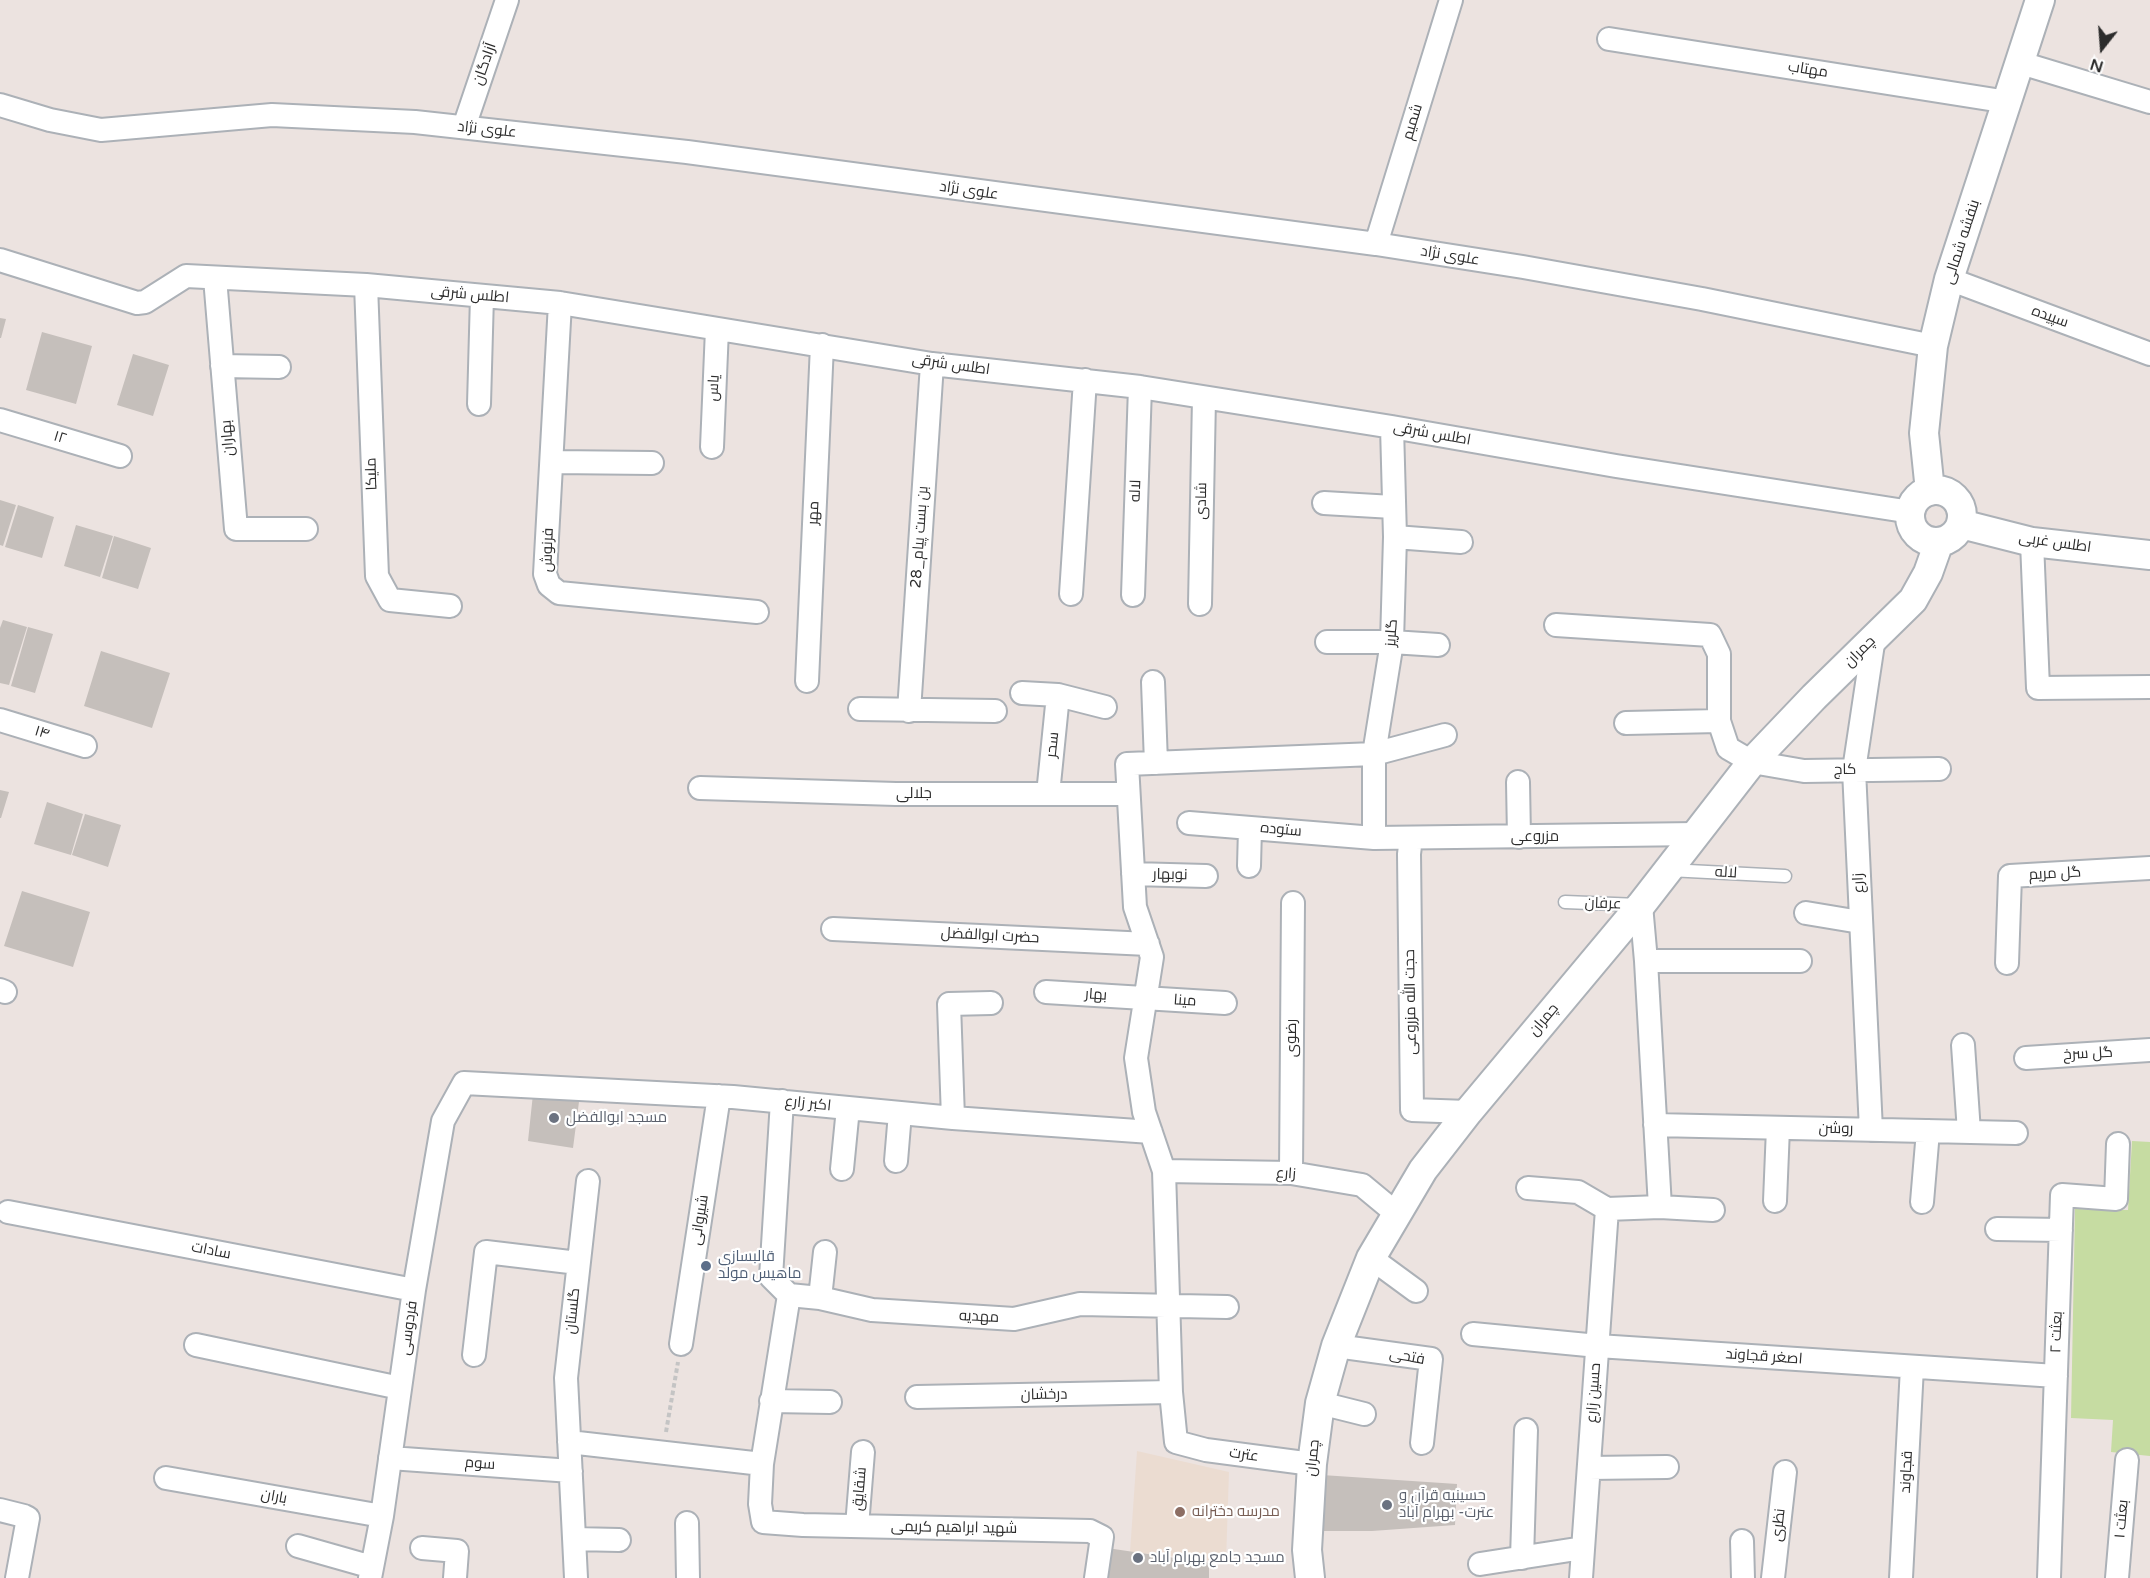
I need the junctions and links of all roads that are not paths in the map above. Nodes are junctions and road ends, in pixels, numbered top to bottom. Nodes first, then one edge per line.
1 (507, 0) edge
2 (1451, 0) edge
3 (2040, 0) edge
4 (1609, 39) dead end
5 (2021, 63) junction
6 (2008, 102) junction
7 (2150, 102) edge
8 (0, 105) edge
9 (464, 127) junction
10 (1376, 244) junction
11 (0, 260) edge
12 (215, 278) junction
13 (1949, 279) junction
14 (366, 285) junction
15 (482, 296) junction
16 (560, 303) junction
17 (717, 329) junction
18 (822, 345) junction
19 (1933, 346) junction
20 (2150, 354) edge
21 (932, 364) junction
22 (222, 366) junction
23 (279, 367) dead end
24 (1085, 380) junction
25 (1140, 387) junction
26 (1204, 398) junction
27 (479, 404) dead end
28 (0, 420) edge
29 (1392, 427) junction
30 (712, 447) dead end
31 (120, 456) dead end
32 (553, 462) junction
33 (652, 463) dead end
34 (1930, 491) junction
35 (1324, 503) dead end
36 (1393, 507) junction
37 (1911, 512) junction
38 (306, 529) dead end
39 (1950, 533) junction
40 (1395, 537) junction
41 (1461, 542) dead end
42 (2032, 542) junction
43 (2150, 555) edge
44 (1071, 594) dead end
45 (1133, 595) dead end
46 (1200, 604) dead end
47 (450, 606) dead end
48 (756, 612) dead end
49 (1556, 625) dead end
50 (1874, 638) junction
51 (1327, 642) dead end
52 (1392, 642) junction
53 (1438, 645) dead end
54 (807, 681) dead end
55 (1153, 682) dead end
56 (2150, 687) edge
57 (1022, 693) dead end
58 (1058, 695) junction
59 (1106, 707) dead end
60 (860, 710) dead end
61 (909, 711) junction
62 (995, 711) dead end
63 (0, 720) edge
64 (1719, 721) junction
65 (1626, 723) dead end
66 (1444, 735) dead end
67 (85, 746) dead end
68 (1374, 754) junction
69 (1752, 762) junction
70 (1156, 763) junction
71 (1939, 769) dead end
72 (1854, 770) junction
73 (1518, 782) dead end
74 (700, 789) dead end
75 (1048, 794) junction
76 (1128, 794) junction
77 (1189, 822) dead end
78 (1250, 828) junction
79 (1697, 834) junction
80 (1519, 837) junction
81 (1374, 838) junction
82 (1411, 838) junction
83 (1249, 866) dead end
84 (2150, 868) edge
85 (1668, 870) junction
86 (1133, 874) junction
87 (1206, 876) dead end
88 (1785, 876) dead end
89 (1293, 903) dead end
90 (1565, 903) dead end
91 (1641, 905) junction
92 (1806, 913) dead end
93 (1860, 922) junction
94 (833, 929) dead end
95 (1148, 944) junction
96 (1646, 961) junction
97 (1800, 961) dead end
98 (2007, 963) dead end
99 (1047, 992) dead end
100 (1146, 998) junction
101 (991, 1003) dead end
102 (1225, 1003) dead end
103 (1963, 1045) dead end
104 (2150, 1050) edge
105 (2026, 1058) dead end
106 (464, 1083) joint
107 (719, 1096) junction
108 (782, 1101) junction
109 (848, 1108) junction
110 (1468, 1112) junction
111 (900, 1113) junction
112 (953, 1118) junction
113 (1655, 1125) junction
114 (1778, 1128) junction
115 (1871, 1130) junction
116 (1928, 1131) junction
117 (1151, 1132) junction
118 (1969, 1132) junction
119 (2016, 1133) dead end
120 (2118, 1144) dead end
121 (896, 1161) dead end
122 (842, 1169) dead end
123 (1164, 1171) junction
124 (1291, 1173) junction
125 (588, 1181) dead end
126 (1528, 1188) dead end
127 (1775, 1201) dead end
128 (1922, 1202) dead end
129 (1660, 1207) junction
130 (1607, 1209) junction
131 (1713, 1210) dead end
132 (8, 1212) dead end
133 (1397, 1214) junction
134 (1997, 1229) dead end
135 (2061, 1230) junction
136 (825, 1252) dead end
137 (1371, 1258) junction
138 (578, 1263) junction
139 (414, 1290) junction
140 (1416, 1291) dead end
141 (789, 1295) junction
142 (820, 1298) junction
143 (1168, 1307) junction
144 (1227, 1307) dead end
145 (1473, 1334) dead end
146 (681, 1344) road end
147 (196, 1345) dead end
148 (1336, 1346) junction
149 (1598, 1346) junction
150 (474, 1355) dead end
151 (1912, 1367) junction
152 (2056, 1376) junction
153 (400, 1388) junction
154 (1171, 1392) junction
155 (917, 1397) dead end
156 (771, 1401) junction
157 (830, 1402) dead end
158 (1320, 1403) junction
159 (1364, 1414) dead end
160 (1526, 1430) dead end
161 (569, 1442) junction
162 (1422, 1443) dead end
163 (863, 1452) dead end
164 (390, 1458) junction
165 (2127, 1460) dead end
166 (762, 1464) junction
167 (1312, 1464) junction
168 (1667, 1467) dead end
169 (1589, 1468) junction
170 (571, 1471) junction
171 (1785, 1472) dead end
172 (166, 1478) dead end
173 (0, 1510) edge
174 (382, 1516) junction
175 (687, 1523) dead end
176 (857, 1526) junction
177 (574, 1539) junction
178 (619, 1540) dead end
179 (1742, 1541) dead end
180 (297, 1546) dead end
181 (422, 1548) dead end
182 (1583, 1548) junction
183 (1522, 1558) junction
184 (1480, 1564) dead end
185 (12, 1569) edge
186 (371, 1573) edge
187 (455, 1578) edge
188 (576, 1578) edge
189 (688, 1578) edge
190 (1096, 1578) edge
191 (1310, 1578) edge
192 (1581, 1578) edge
193 (1743, 1578) edge
194 (1773, 1578) edge
195 (1901, 1578) edge
196 (2049, 1578) edge
197 (2117, 1578) edge

1 - 9 street, آزادگان
2 - 10 street, شمیم
3 - 5 street, بنفشه شمالی
4 - 6 street, مهتاب
5 - 6 street, بنفشه شمالی
5 - 7 street
6 - 13 street, بنفشه شمالی
8 - 9 street, علوی نژاد
9 - 10 street, علوی نژاد
10 - 19 street, علوی نژاد
11 - 12 street, اطلس شرقی
12 - 14 street, اطلس شرقی
12 - 22 street, بهاران
13 - 19 street, بنفشه شمالی
13 - 20 street, سپیده
14 - 15 street, اطلس شرقی
14 - 47 street, ملیکا
15 - 16 street, اطلس شرقی
15 - 27 street
16 - 17 street, اطلس شرقی
16 - 32 street, فرنوش
17 - 18 street, اطلس شرقی
17 - 30 street, یاس
18 - 21 street, اطلس شرقی
18 - 54 street, مهر
19 - 34 street, بنفشه شمالی
21 - 24 street, اطلس شرقی
21 - 61 street, بن بست پیام_28
22 - 23 street
22 - 38 street, بهاران
24 - 25 street, اطلس شرقی
24 - 44 street
25 - 26 street, اطلس شرقی
25 - 45 street, لاله
26 - 29 street, اطلس شرقی
26 - 46 street, شادی
28 - 31 street, ۱۲
29 - 36 street, گلریز
29 - 37 street, اطلس شرقی
32 - 33 street
32 - 48 street, فرنوش
34 - 37 street
34 - 39 street
35 - 36 street
36 - 40 street, گلریز
37 - 39 street
39 - 42 street, اطلس غربی
39 - 50 street, چمران
40 - 41 street
40 - 52 street, گلریز
42 - 43 street, اطلس غربی
42 - 56 street
49 - 64 street
50 - 69 street, چمران
50 - 72 street, زارع
51 - 52 street
52 - 53 street
52 - 68 street, گلریز
55 - 70 street
57 - 58 street
58 - 59 street
58 - 75 street, سحر
60 - 61 street
61 - 62 street
63 - 67 street, ۱۴
64 - 65 street
64 - 69 street
66 - 68 street
68 - 70 street
68 - 81 street, گلریز
69 - 72 street, کاج
69 - 79 street, چمران
70 - 76 street
71 - 72 street, کاج
72 - 93 street, زارع
73 - 80 street
74 - 75 street, جلالی
75 - 76 street, جلالی
76 - 86 street
77 - 78 street, ستوده
78 - 81 street, ستوده
78 - 83 street
79 - 80 street, مزروعی
79 - 85 street, چمران
80 - 82 street, مزروعی
81 - 82 street, مزروعی
82 - 110 street, حجت الله مزروعی
84 - 98 street, گل مریم
85 - 88 lane, لاله
85 - 91 street, چمران
86 - 87 street, نوبهار
86 - 95 street
89 - 124 street, رضوی
90 - 91 lane, عرفان
91 - 96 street
91 - 110 street, چمران
92 - 93 street
93 - 115 street, زارع
94 - 95 street, حضرت ابوالفضل
95 - 100 street
96 - 97 street
96 - 113 street
99 - 100 street, بهار
100 - 102 street, مینا
100 - 117 street
101 - 112 street
103 - 118 street
104 - 105 street, گل سرخ
106 - 107 street, اکبر زارع
106 - 139 street, فردوسی
107 - 108 street, اکبر زارع
107 - 146 street, شیروانی
108 - 109 street, اکبر زارع
108 - 141 street
109 - 111 street, اکبر زارع
109 - 122 street
110 - 133 street, چمران
111 - 112 street, اکبر زارع
111 - 121 street
112 - 117 street, اکبر زارع
113 - 114 street, روشن
113 - 129 street
114 - 115 street, روشن
114 - 127 street
115 - 116 street, روشن
116 - 118 street, روشن
116 - 128 street
117 - 123 street
118 - 119 street, روشن
120 - 135 street, بعثت ۲
123 - 124 street, زارع
123 - 143 street
124 - 133 street, زارع
125 - 138 street, گلستان
126 - 130 street
129 - 130 street
129 - 131 street
130 - 149 street, حسین زارع
132 - 139 street, سادات
133 - 137 street, چمران
134 - 135 street
135 - 152 street, بعثت ۲
136 - 142 street
137 - 140 street
137 - 148 street, چمران
138 - 150 street
138 - 161 street, گلستان
139 - 153 street, فردوسی
141 - 142 street, مهدیه
141 - 156 street
142 - 143 street, مهدیه
143 - 144 street, مهدیه
143 - 154 street
145 - 149 street, اصغر قجاوند
147 - 153 street
148 - 158 street, چمران
148 - 162 street, فتحی
149 - 151 street, اصغر قجاوند
149 - 169 street, حسین زارع
151 - 152 street, اصغر قجاوند
151 - 195 street, قجاوند
152 - 196 street, بعثت ۲
153 - 164 street, فردوسی
154 - 155 street, درخشان
154 - 167 street, عترت
156 - 157 street
156 - 166 street
158 - 159 street
158 - 167 street, چمران
160 - 183 street
161 - 166 street
161 - 170 street, گلستان
163 - 176 street, شقایق
164 - 170 street, سوم
164 - 174 street, فردوسی
165 - 197 street, بعثت ۱
166 - 176 street, شهید ابراهیم کریمی
167 - 191 street, چمران
168 - 169 street
169 - 182 street, حسین زارع
170 - 177 street, گلستان
171 - 194 street, نظری
172 - 174 street, باران
173 - 185 street
174 - 186 street, فردوسی
175 - 189 street
176 - 190 street, شهید ابراهیم کریمی
177 - 178 street
177 - 188 street, گلستان
179 - 193 street
180 - 186 street
181 - 187 street
182 - 183 street
182 - 192 street, حسین زارع
183 - 184 street

